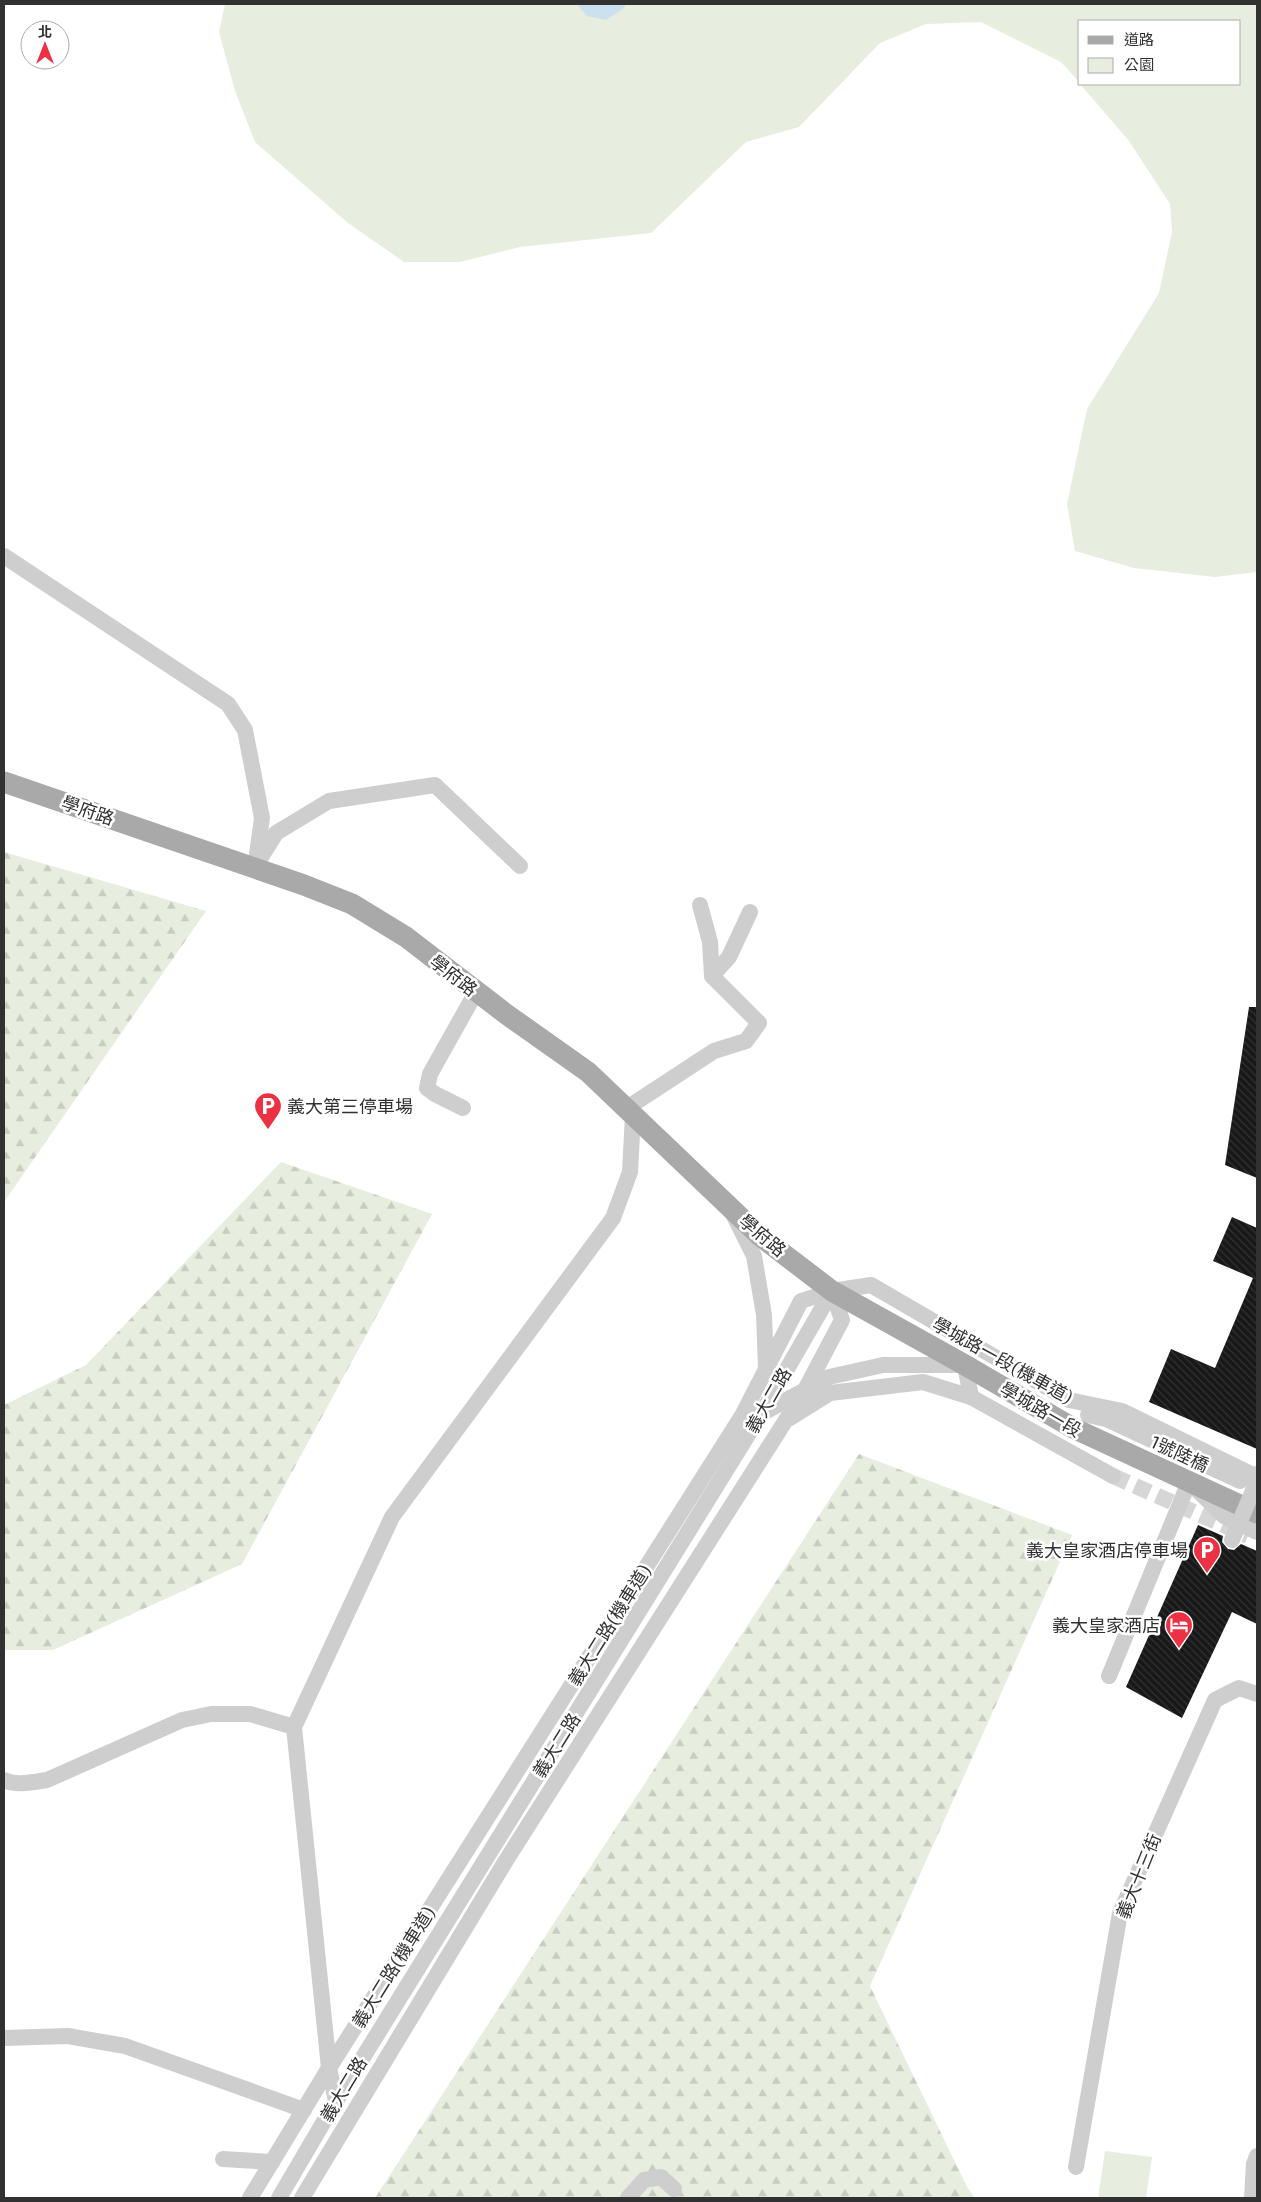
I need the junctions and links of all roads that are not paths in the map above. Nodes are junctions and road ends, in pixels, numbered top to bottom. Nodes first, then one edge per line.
1 (4, 556) edge
2 (4, 782) edge
3 (520, 866) dead end
4 (254, 868) junction
5 (700, 905) dead end
6 (750, 912) dead end
7 (712, 976) junction
8 (476, 992) junction
9 (463, 1108) dead end
10 (630, 1112) junction
11 (730, 1207) junction
12 (832, 1291) junction
13 (965, 1365) junction
14 (766, 1369) junction
15 (805, 1390) junction
16 (971, 1397) junction
17 (1030, 1403) junction
18 (761, 1414) junction
19 (784, 1421) junction
20 (1113, 1476) tunnel mouth
21 (1256, 1480) edge
22 (1189, 1482) junction
23 (1257, 1514) edge
24 (1257, 1532) edge
25 (1232, 1540) dead end
26 (1109, 1676) dead end
27 (1257, 1694) edge
28 (294, 1727) junction
29 (4, 1780) edge
30 (4, 2038) edge
31 (329, 2068) junction
32 (336, 2101) junction
33 (304, 2110) junction
34 (1257, 2156) edge
35 (223, 2159) dead end
36 (272, 2162) junction
37 (1076, 2167) dead end
38 (674, 2189) dead end
39 (250, 2198) edge
40 (279, 2198) edge
41 (302, 2198) edge
42 (628, 2198) edge
43 (1252, 2198) edge

1 - 4 street
2 - 4 main road, 學府路
3 - 4 street
4 - 8 main road, 學府路
5 - 7 street
6 - 7 street
7 - 10 street
8 - 9 street
8 - 10 main road, 學府路
10 - 11 main road, 學府路
10 - 28 street
11 - 12 main road, 學府路
11 - 14 street
12 - 13 main road, 學城路一段
12 - 14 street, 義大二路(機車道)
12 - 15 street
12 - 18 street, 義大二路
12 - 21 street, 學城路一段(機車道)
13 - 15 street
13 - 16 street, 學城路一段(機車道)
13 - 17 main road, 學城路一段
14 - 18 street
14 - 31 street, 義大二路(機車道)
15 - 18 street
15 - 19 street
16 - 19 street
16 - 20 street
17 - 21 street, 1號陸橋
17 - 22 main road, 學城路一段
18 - 32 street, 義大二路
19 - 41 street
21 - 25 street, bridge
22 - 23 main road, 學城路一段
22 - 24 street
22 - 26 street
27 - 37 street, 義大十三街
28 - 29 street
28 - 31 street
30 - 33 street
31 - 32 street
31 - 33 street, 義大二路(機車道)
32 - 40 street, 義大二路
33 - 36 street, 義大二路(機車道)
34 - 43 street
35 - 36 street
36 - 39 street, 義大二路(機車道)
38 - 42 street

